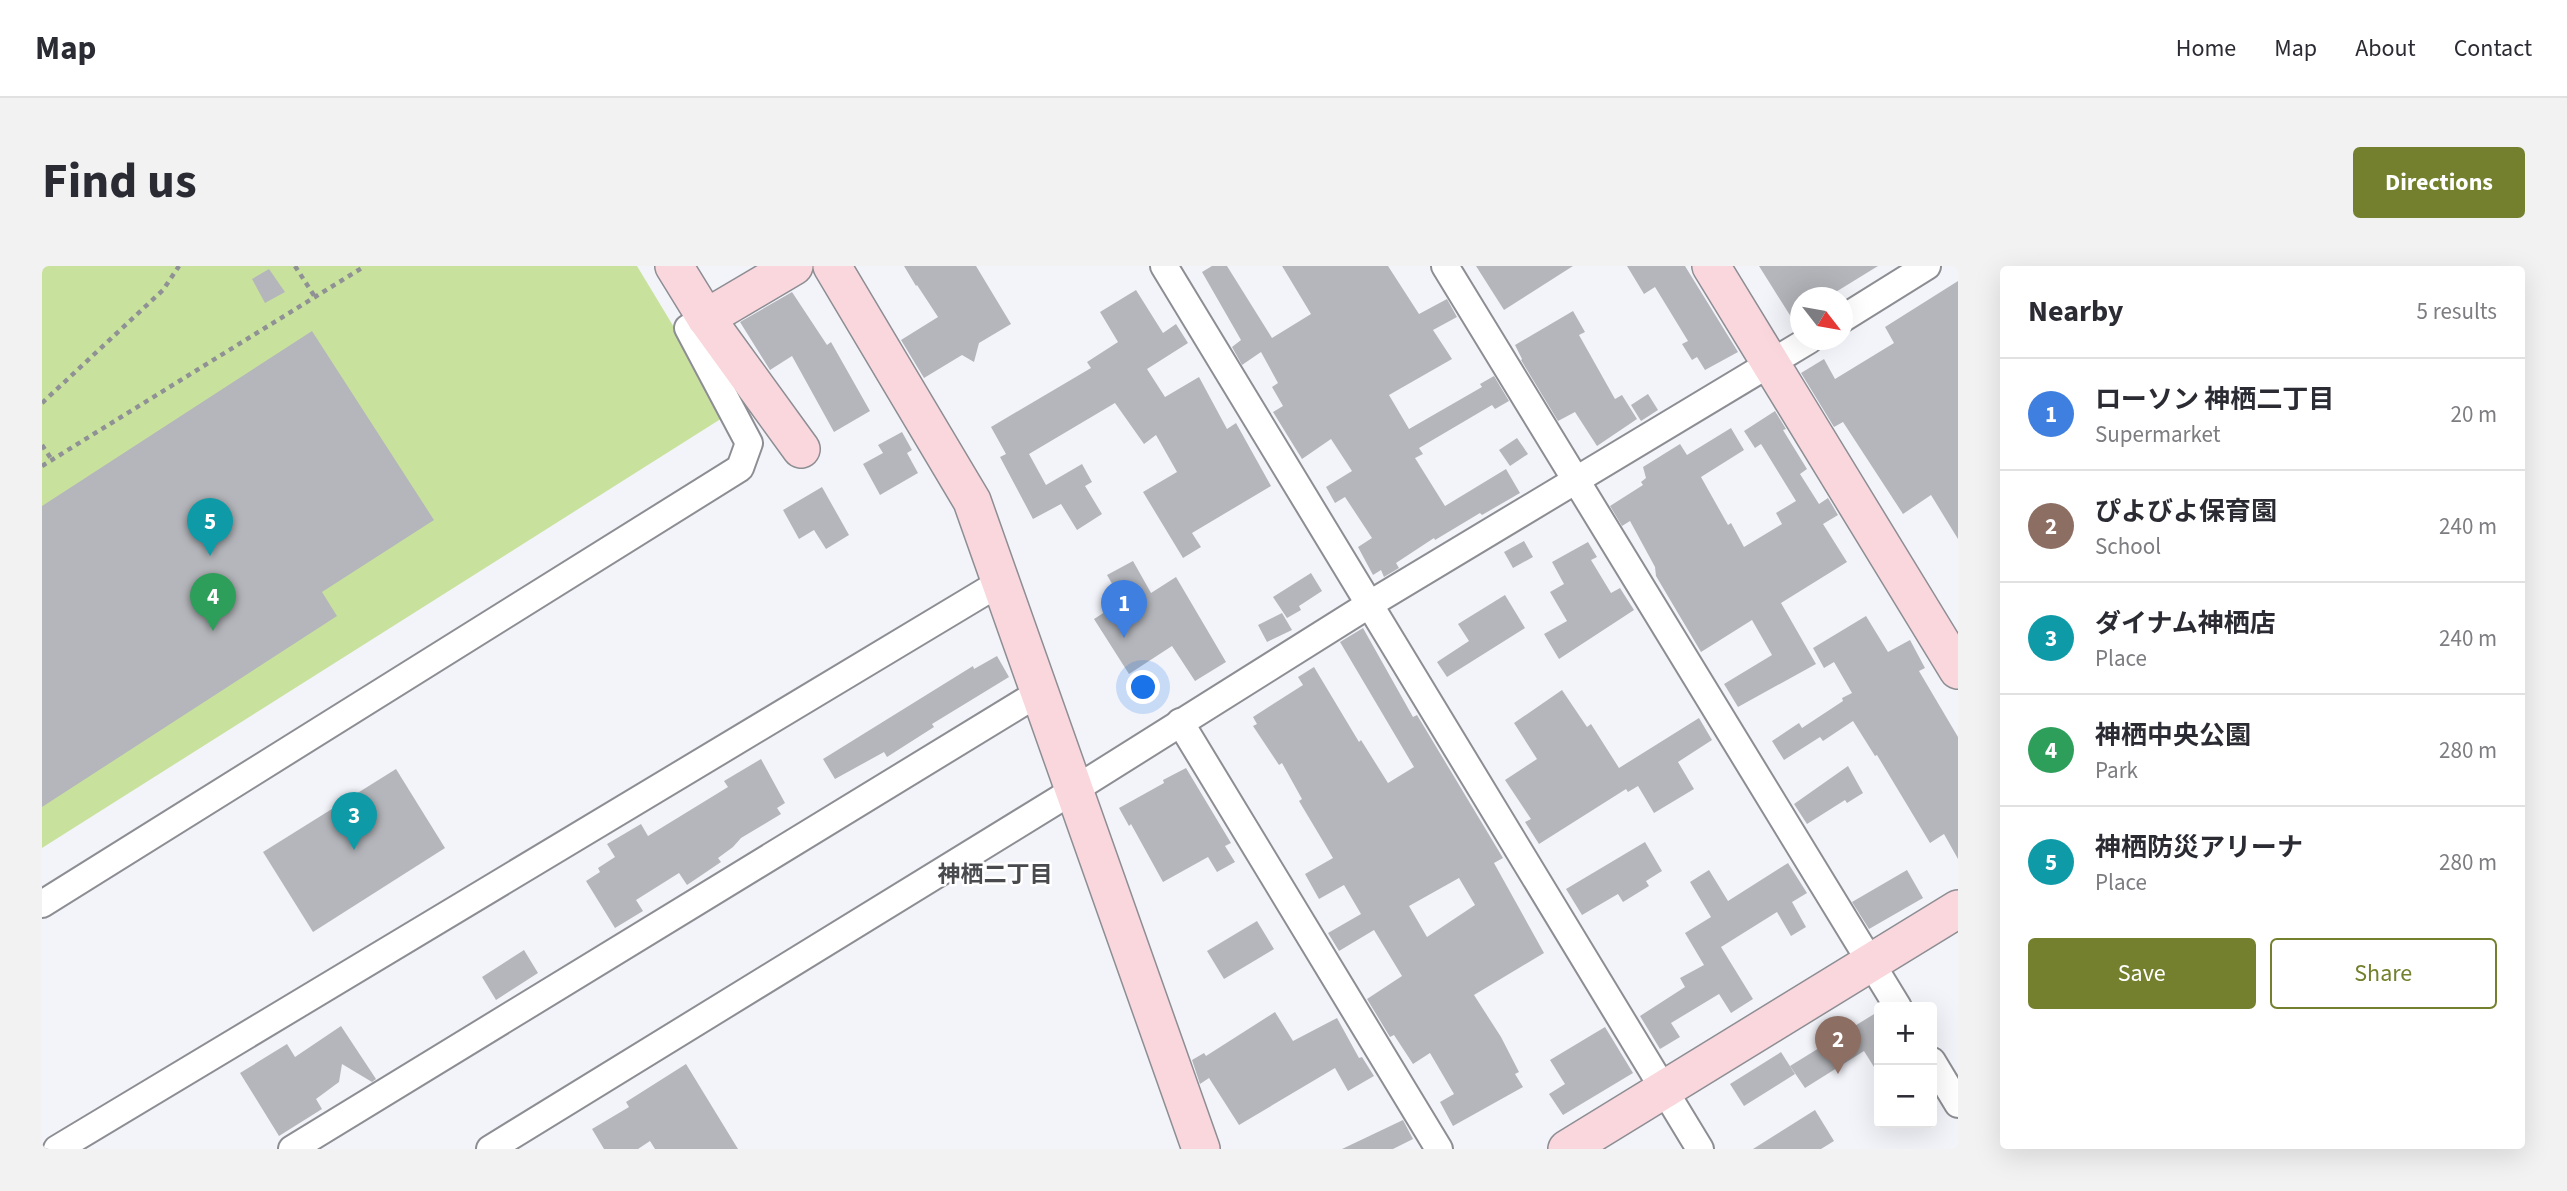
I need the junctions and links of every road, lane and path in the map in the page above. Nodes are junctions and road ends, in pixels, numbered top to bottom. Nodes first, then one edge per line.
1 (179, 266) edge
2 (295, 266) edge
3 (365, 266) edge
4 (674, 266) edge
5 (794, 266) edge
6 (832, 266) edge
7 (1164, 266) edge
8 (1445, 266) edge
9 (1711, 266) edge
10 (1927, 266) edge
11 (315, 297) junction
12 (1853, 312) edge
13 (706, 318) junction
14 (1792, 350) edge
15 (1770, 363) junction
16 (42, 403) edge
17 (42, 445) edge
18 (801, 449) dead end
19 (52, 460) junction
20 (42, 466) edge
21 (1576, 481) junction
22 (1001, 582) junction
23 (1370, 604) junction
24 (1958, 670) edge
25 (1040, 692) junction
26 (1180, 722) junction
27 (1074, 790) junction
28 (42, 904) edge
29 (1958, 909) edge
30 (1871, 963) junction
31 (1895, 1002) edge
32 (1934, 1065) edge
33 (1664, 1090) junction
34 (1958, 1104) edge
35 (57, 1149) edge
36 (292, 1149) edge
37 (490, 1149) edge
38 (1201, 1149) edge
39 (1439, 1149) edge
40 (1567, 1149) edge
41 (1700, 1149) edge

1 - 16 path
2 - 11 path
3 - 11 path
4 - 13 street
5 - 13 street
6 - 22 street
7 - 23 street
8 - 21 street
9 - 15 street
10 - 12 street
11 - 19 path
13 - 18 street
13 - 28 street
14 - 15 street
15 - 21 street
15 - 24 street
17 - 19 path
19 - 20 path
21 - 23 street
21 - 30 street
22 - 25 street
22 - 35 street
23 - 26 street
23 - 33 street
25 - 27 street
25 - 36 street
26 - 27 street
26 - 39 street
27 - 37 street
27 - 38 street
29 - 30 street
30 - 31 street
30 - 33 street
32 - 34 street
33 - 40 street
33 - 41 street

